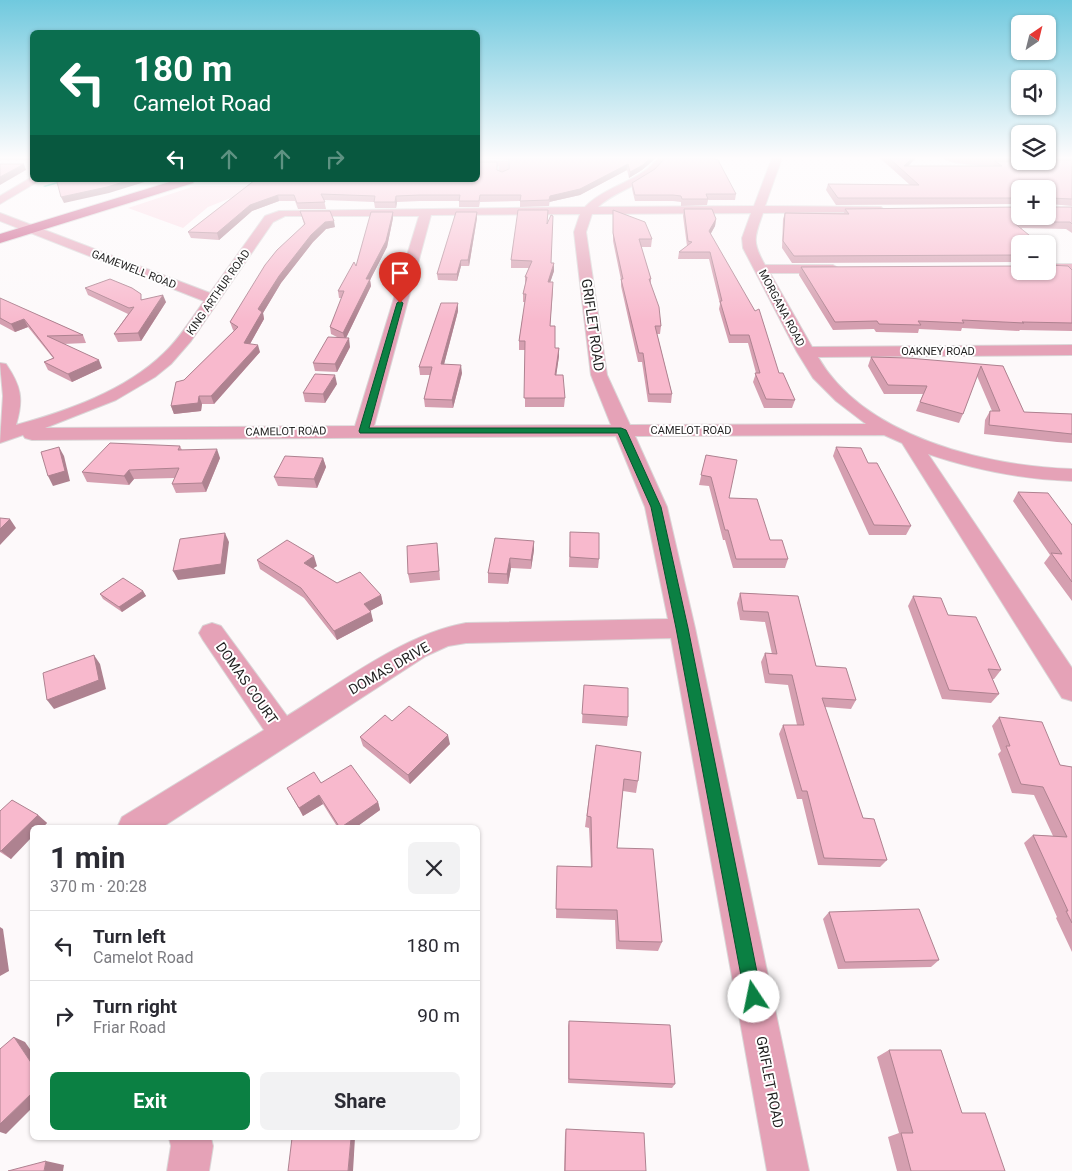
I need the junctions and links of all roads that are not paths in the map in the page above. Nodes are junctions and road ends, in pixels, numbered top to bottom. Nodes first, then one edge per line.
1 (426, 212) edge
2 (585, 212) edge
3 (84, 213) edge
4 (287, 213) edge
5 (758, 213) edge
6 (0, 217) edge
7 (32, 229) junction
8 (0, 239) edge
9 (851, 268) edge
10 (1056, 268) edge
11 (1072, 268) edge
12 (762, 269) junction
13 (213, 299) junction
14 (1072, 350) edge
15 (805, 352) junction
16 (0, 368) edge
17 (887, 429) junction
18 (621, 430) junction
19 (364, 431) junction
20 (1, 435) edge
21 (911, 442) junction
22 (1072, 475) edge
23 (682, 628) junction
24 (212, 633) dead end
25 (1072, 690) edge
26 (282, 732) junction
27 (138, 825) edge
28 (190, 1140) edge
29 (188, 1171) edge
30 (788, 1171) edge

1 - 19 street
2 - 18 street, GRIFLET ROAD
3 - 7 main road
4 - 13 street, KING ARTHUR ROAD
5 - 12 street, MORGANA ROAD
6 - 7 street, GAMEWELL ROAD
7 - 8 main road
7 - 13 street, GAMEWELL ROAD
9 - 12 street
10 - 11 street
12 - 15 street, MORGANA ROAD
13 - 20 street, KING ARTHUR ROAD
14 - 15 street, OAKNEY ROAD
15 - 17 street, MORGANA ROAD
16 - 20 street
17 - 18 street, CAMELOT ROAD
17 - 21 street, CAMELOT ROAD
18 - 19 street, CAMELOT ROAD
18 - 23 street, GRIFLET ROAD
19 - 20 street, CAMELOT ROAD
21 - 22 street, CAMELOT ROAD
21 - 25 street
23 - 26 street, DOMAS DRIVE
23 - 30 street, GRIFLET ROAD
24 - 26 street, DOMAS COURT
26 - 27 street, DOMAS DRIVE
28 - 29 street

